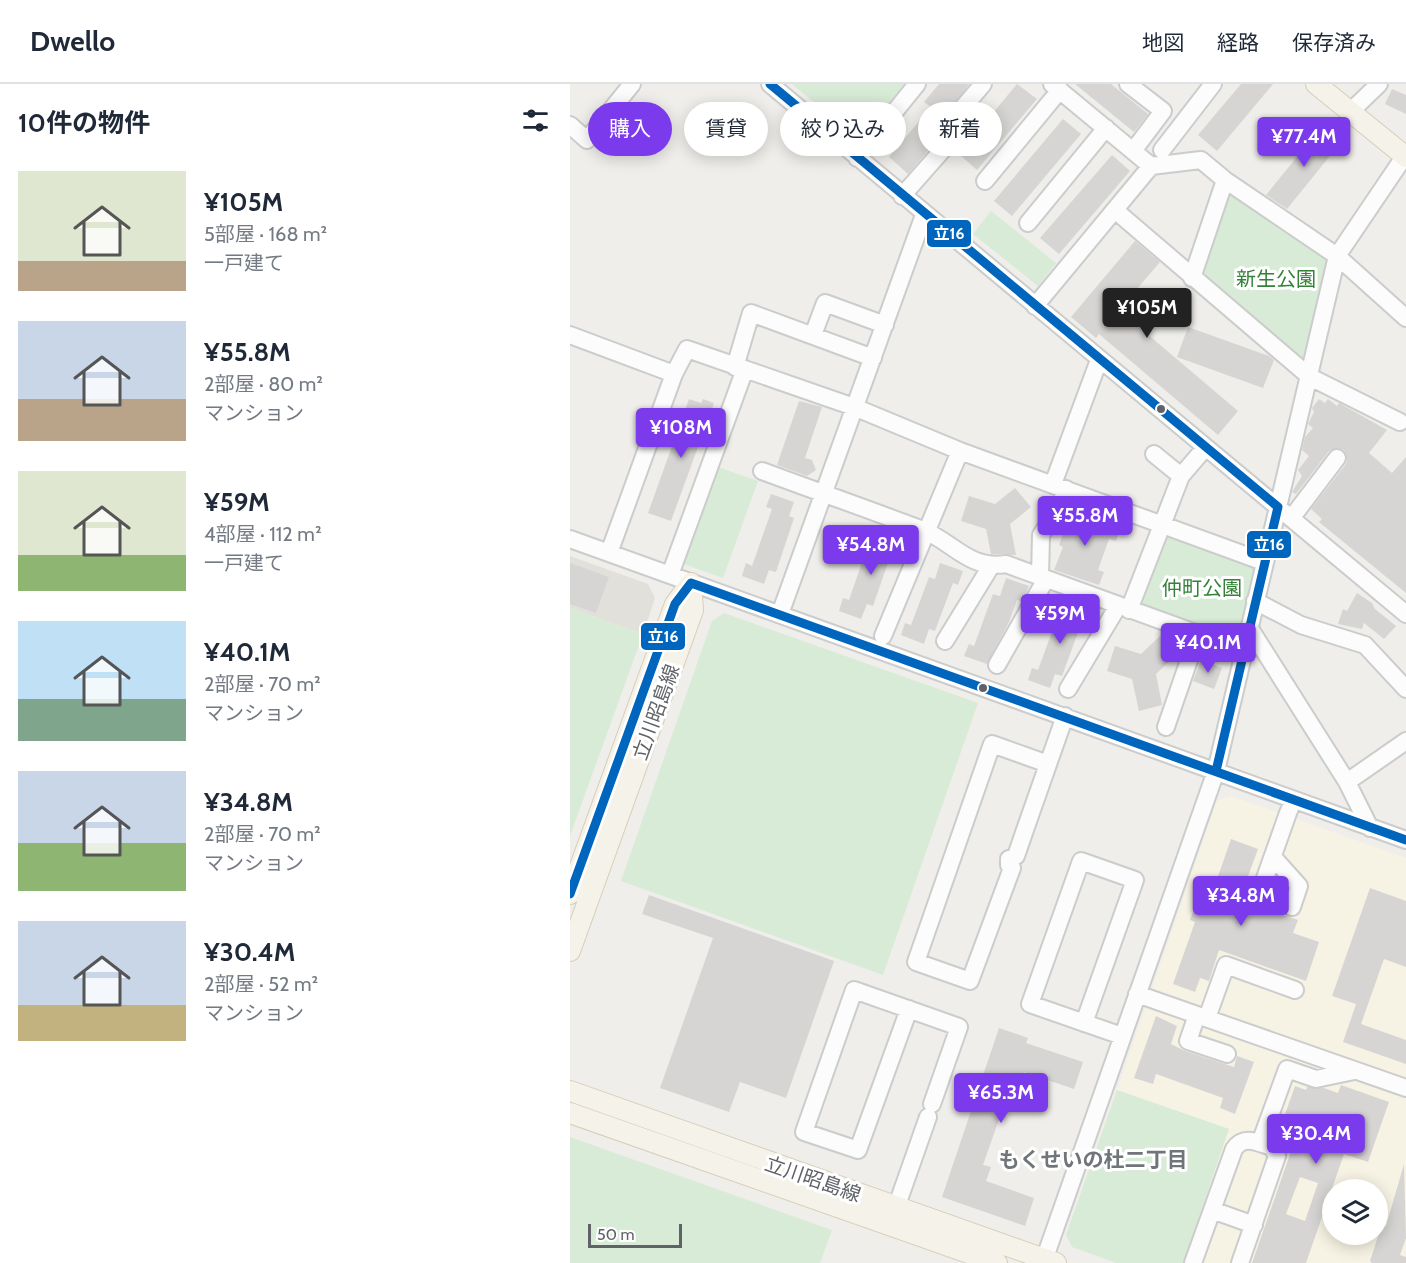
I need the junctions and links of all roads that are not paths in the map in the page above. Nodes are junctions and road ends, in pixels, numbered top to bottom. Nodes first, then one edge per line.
1 (632, 84) edge
2 (770, 84) edge
3 (917, 84) edge
4 (983, 84) edge
5 (1128, 84) edge
6 (1213, 84) edge
7 (1316, 84) edge
8 (1379, 84) edge
9 (1056, 87) edge
10 (1350, 112) junction
11 (570, 125) edge
12 (1106, 128) junction
13 (1162, 150) dead end
14 (1133, 151) junction
15 (1405, 156) edge
16 (857, 158) junction
17 (1151, 166) junction
18 (1225, 180) junction
19 (985, 181) dead end
20 (902, 196) junction
21 (1116, 211) junction
22 (924, 215) junction
23 (1028, 223) dead end
24 (1336, 256) junction
25 (1192, 278) junction
26 (1035, 306) junction
27 (1406, 318) edge
28 (885, 325) junction
29 (570, 335) edge
30 (813, 335) junction
31 (873, 358) junction
32 (1099, 360) junction
33 (740, 368) junction
34 (674, 375) junction
35 (1310, 377) junction
36 (854, 407) junction
37 (1400, 422) dead end
38 (1205, 448) junction
39 (960, 451) junction
40 (1154, 453) dead end
41 (1337, 458) dead end
42 (762, 471) dead end
43 (1181, 476) junction
44 (1060, 487) junction
45 (824, 494) junction
46 (1279, 503) junction
47 (1296, 512) junction
48 (1162, 524) junction
49 (927, 532) junction
50 (570, 539) edge
51 (609, 553) junction
52 (1264, 562) junction
53 (991, 566) junction
54 (670, 575) junction
55 (1043, 578) junction
56 (691, 583) junction
57 (1255, 601) junction
58 (1406, 603) edge
59 (1123, 608) junction
60 (780, 614) junction
61 (1406, 614) edge
62 (1249, 627) junction
63 (883, 636) dead end
64 (945, 641) dead end
65 (997, 665) dead end
66 (1068, 689) dead end
67 (1406, 689) edge
68 (1065, 716) junction
69 (1166, 727) dead end
70 (1406, 741) edge
71 (1048, 764) junction
72 (1216, 771) junction
73 (1347, 782) junction
74 (1293, 801) junction
75 (1370, 828) junction
76 (1406, 840) edge
77 (1273, 857) dead end
78 (570, 894) edge
79 (570, 951) edge
80 (1294, 990) dead end
81 (1137, 994) junction
82 (909, 1009) junction
83 (1202, 1017) junction
84 (1084, 1023) junction
85 (1122, 1036) junction
86 (1227, 1054) dead end
87 (1356, 1071) junction
88 (1406, 1088) edge
89 (570, 1091) edge
90 (570, 1113) edge
91 (1260, 1143) junction
92 (896, 1208) junction
93 (1212, 1210) junction
94 (1254, 1225) junction
95 (1048, 1262) edge
96 (997, 1263) edge
97 (1193, 1263) edge
98 (1240, 1263) edge

1 - 11 street
2 - 16 street
3 - 16 street
4 - 20 street
5 - 14 street
6 - 13 street
7 - 10 main road
8 - 10 street
9 - 12 street
9 - 19 street
10 - 15 main road
12 - 14 street
12 - 23 street
14 - 17 street
15 - 24 street
16 - 20 street
17 - 18 street
17 - 21 street
18 - 24 street
18 - 25 street
20 - 22 street
21 - 25 street
21 - 26 street
22 - 26 street
22 - 28 street
24 - 27 street
24 - 35 street
25 - 35 street
26 - 32 street
28 - 30 street
28 - 31 street
29 - 34 street
30 - 31 street
30 - 33 street
31 - 36 street
32 - 38 street
32 - 44 street
33 - 34 street
33 - 36 street
33 - 54 street
34 - 51 street
35 - 37 street
35 - 46 street
36 - 39 street
36 - 45 street
38 - 43 street
38 - 46 street
39 - 44 street
39 - 49 street
40 - 43 street
41 - 47 street
42 - 45 street
43 - 48 street
44 - 48 street
44 - 55 street
45 - 49 street
45 - 60 street
46 - 47 street
46 - 52 street
46 - 61 street
47 - 58 street
48 - 52 street
48 - 59 street
49 - 53 street
49 - 63 street
50 - 51 street
51 - 54 street
52 - 57 street
53 - 55 street
53 - 64 street
54 - 56 street
55 - 59 street
55 - 65 street
56 - 60 street
56 - 78 main road, 立川昭島線
56 - 79 main road, 立川昭島線
57 - 62 street
57 - 67 street
59 - 66 street
59 - 69 street
60 - 68 street
62 - 72 street
62 - 73 street
68 - 71 street
68 - 72 street
70 - 73 street
71 - 71 street
72 - 74 street
72 - 81 street
73 - 75 street
74 - 75 street
74 - 77 street
75 - 76 street
80 - 83 street
81 - 83 street
81 - 85 street
82 - 82 street
82 - 92 street
83 - 86 street
83 - 87 street
84 - 84 street
84 - 85 street
85 - 95 street
87 - 88 street
87 - 91 street
89 - 92 main road, 立川昭島線
90 - 96 main road, 立川昭島線
91 - 93 street
91 - 94 street
92 - 95 main road, 立川昭島線
93 - 94 street
93 - 97 street
94 - 98 street

